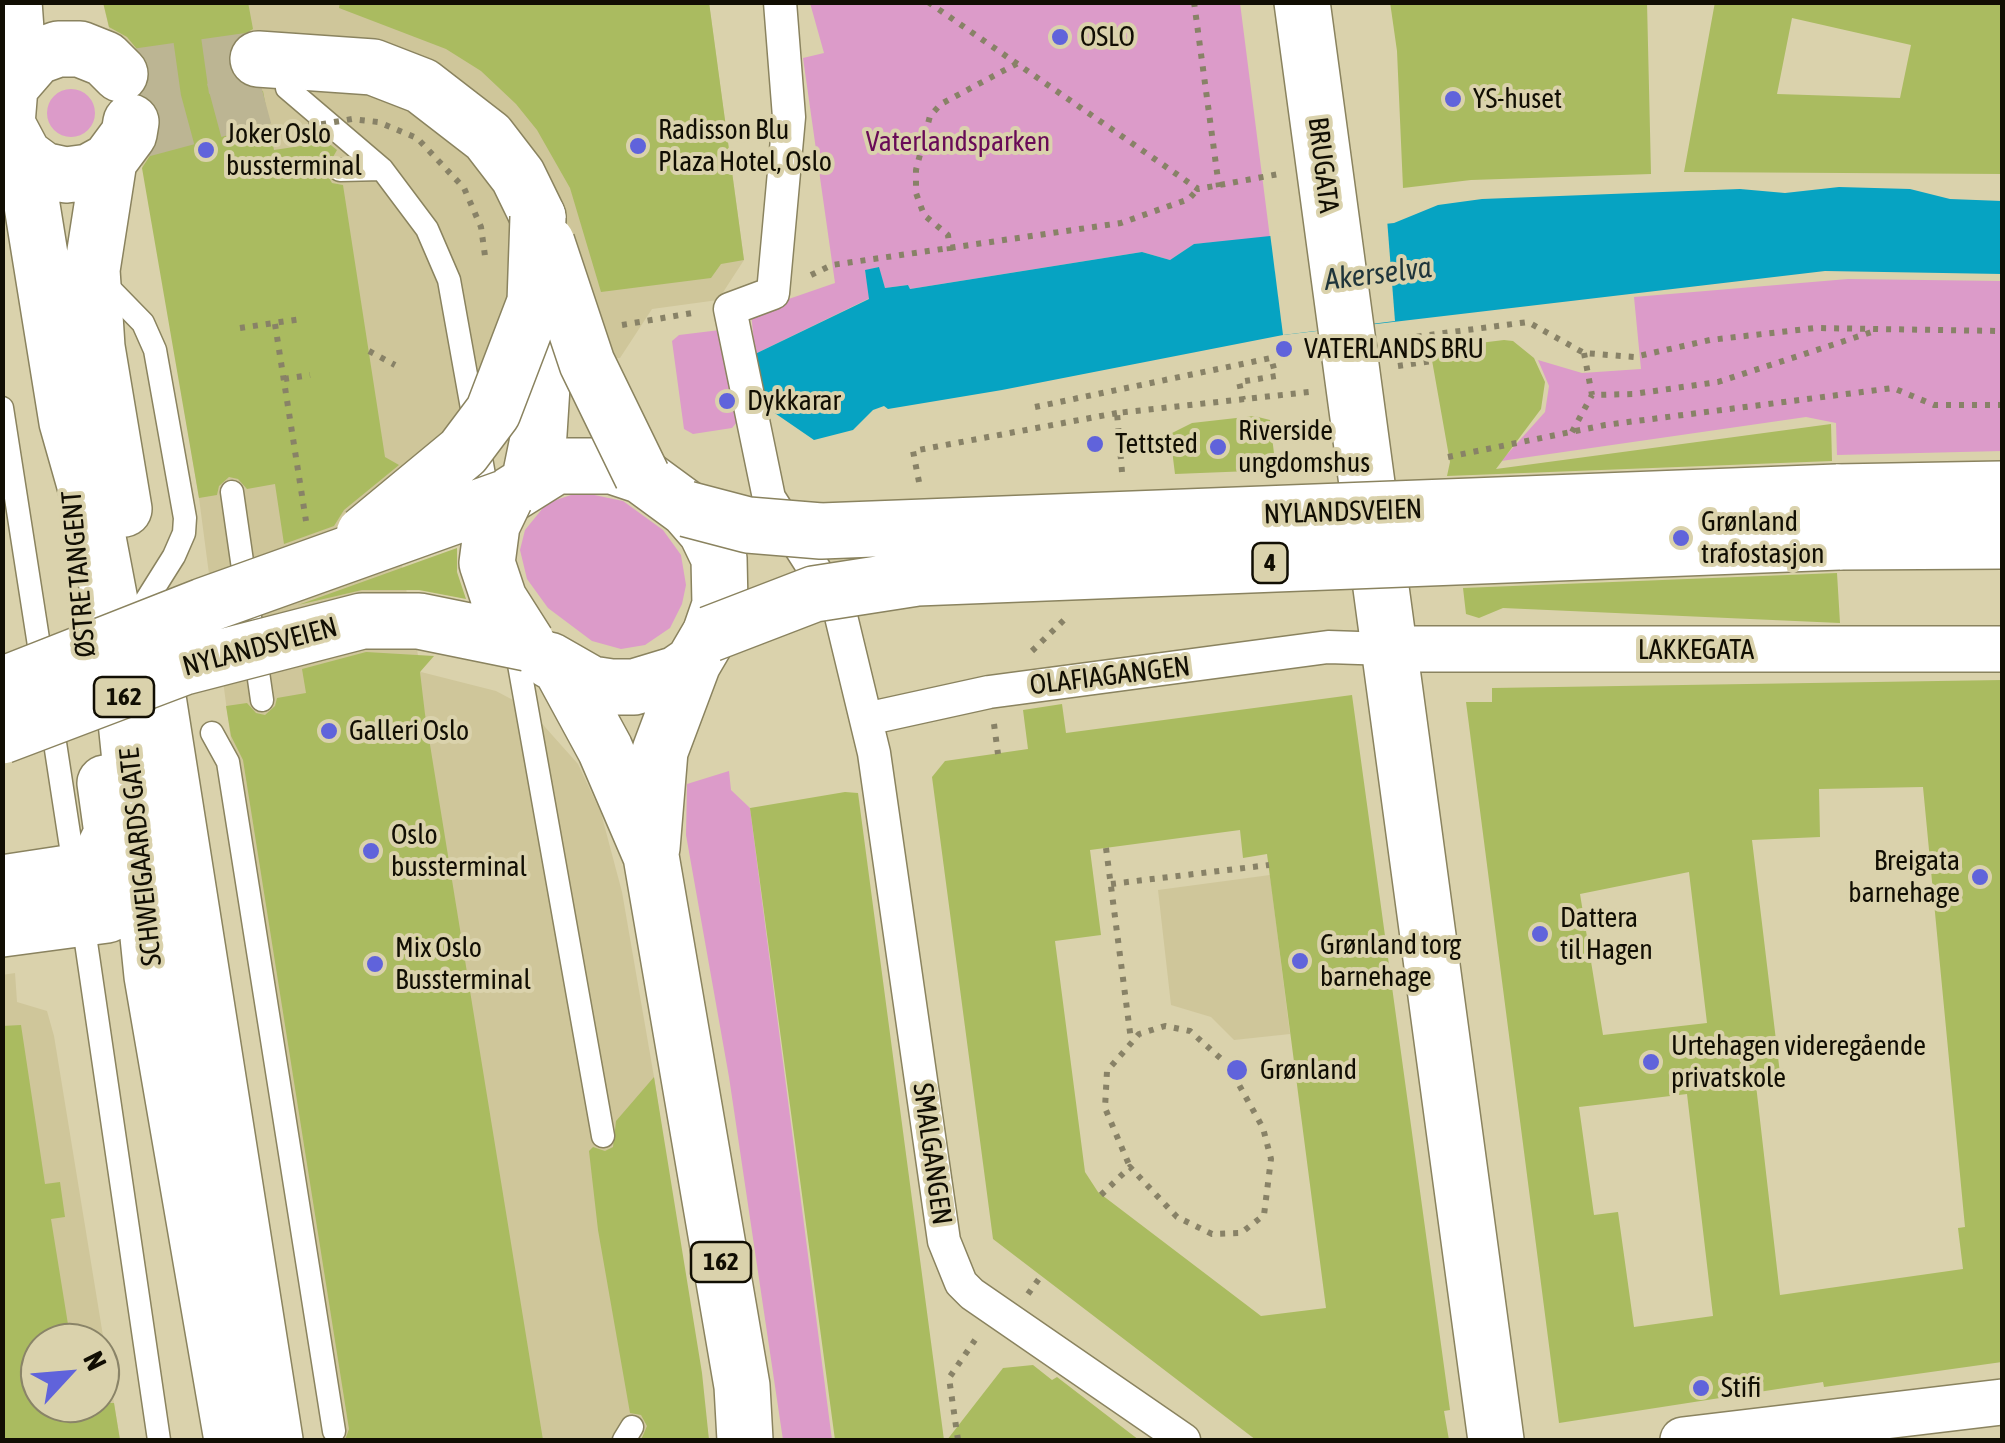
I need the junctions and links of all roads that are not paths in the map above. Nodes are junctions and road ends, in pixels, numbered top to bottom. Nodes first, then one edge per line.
1 (14, 2) edge
2 (780, 2) edge
3 (1302, 2) edge
4 (19, 72) junction
5 (281, 88) joint
6 (110, 96) edge
7 (24, 156) junction
8 (382, 169) junction
9 (340, 170) dead end
10 (538, 217) junction
11 (535, 302) junction
12 (2, 408) edge
13 (642, 476) junction
14 (517, 488) junction
15 (2002, 489) edge
16 (232, 492) dead end
17 (687, 509) junction
18 (1838, 517) junction
19 (2002, 541) edge
20 (319, 548) junction
21 (702, 648) junction
22 (1390, 649) junction
23 (2002, 649) edge
24 (544, 655) junction
25 (2, 685) edge
26 (262, 700) dead end
27 (188, 716) junction
28 (866, 719) junction
29 (2, 736) edge
30 (232, 748) dead end
31 (180, 817) junction
32 (651, 856) junction
33 (2, 883) edge
34 (102, 900) junction
35 (2, 929) edge
36 (603, 1136) dead end
37 (2002, 1402) edge
38 (334, 1432) edge
39 (159, 1440) edge
40 (232, 1440) edge
41 (275, 1440) edge
42 (745, 1440) edge
43 (1184, 1440) edge
44 (1496, 1440) edge
45 (1683, 1440) edge

1 - 4 main road, SCHWEIGAARDS GATE / 162
2 - 28 street
3 - 22 main road, BRUGATA
4 - 6 main road
4 - 7 main road, SCHWEIGAARDS GATE / 162
5 - 8 lane
5 - 10 main road, 162
6 - 7 main road
6 - 27 main road, SCHWEIGAARDS GATE / 162
7 - 34 main road, SCHWEIGAARDS GATE / 162
8 - 9 lane
8 - 36 lane
10 - 11 main road, 162, bridge
10 - 13 main road, 162, bridge
11 - 14 main road, 162
11 - 20 main road, 162, bridge
12 - 34 lane
13 - 14 main road, NYLANDSVEIEN / 162
13 - 17 main road, NYLANDSVEIEN / 162
14 - 20 main road, NYLANDSVEIEN / 162, bridge
14 - 24 main road, 162, bridge
15 - 18 main road, NYLANDSVEIEN / 4
16 - 26 lane
17 - 18 main road, NYLANDSVEIEN / 4, bridge
17 - 21 main road, NYLANDSVEIEN / 162
18 - 19 main road, NYLANDSVEIEN / 4
18 - 21 main road, NYLANDSVEIEN / 4, bridge
20 - 25 main road, NYLANDSVEIEN / 162, bridge
21 - 24 main road, NYLANDSVEIEN / 162
21 - 32 main road, 162
22 - 23 street, LAKKEGATA
22 - 28 street, OLAFIAGANGEN
22 - 44 main road
24 - 29 main road, NYLANDSVEIEN / 162, bridge
24 - 32 main road, 162
27 - 30 lane
27 - 31 main road, SCHWEIGAARDS GATE / 162
27 - 38 lane
28 - 43 street, SMALGANGEN
31 - 34 main road, 162
31 - 41 main road, SCHWEIGAARDS GATE / 162
32 - 42 main road, 162
33 - 34 main road
34 - 35 main road
34 - 39 lane
34 - 40 main road, SCHWEIGAARDS GATE / 162
37 - 45 street

